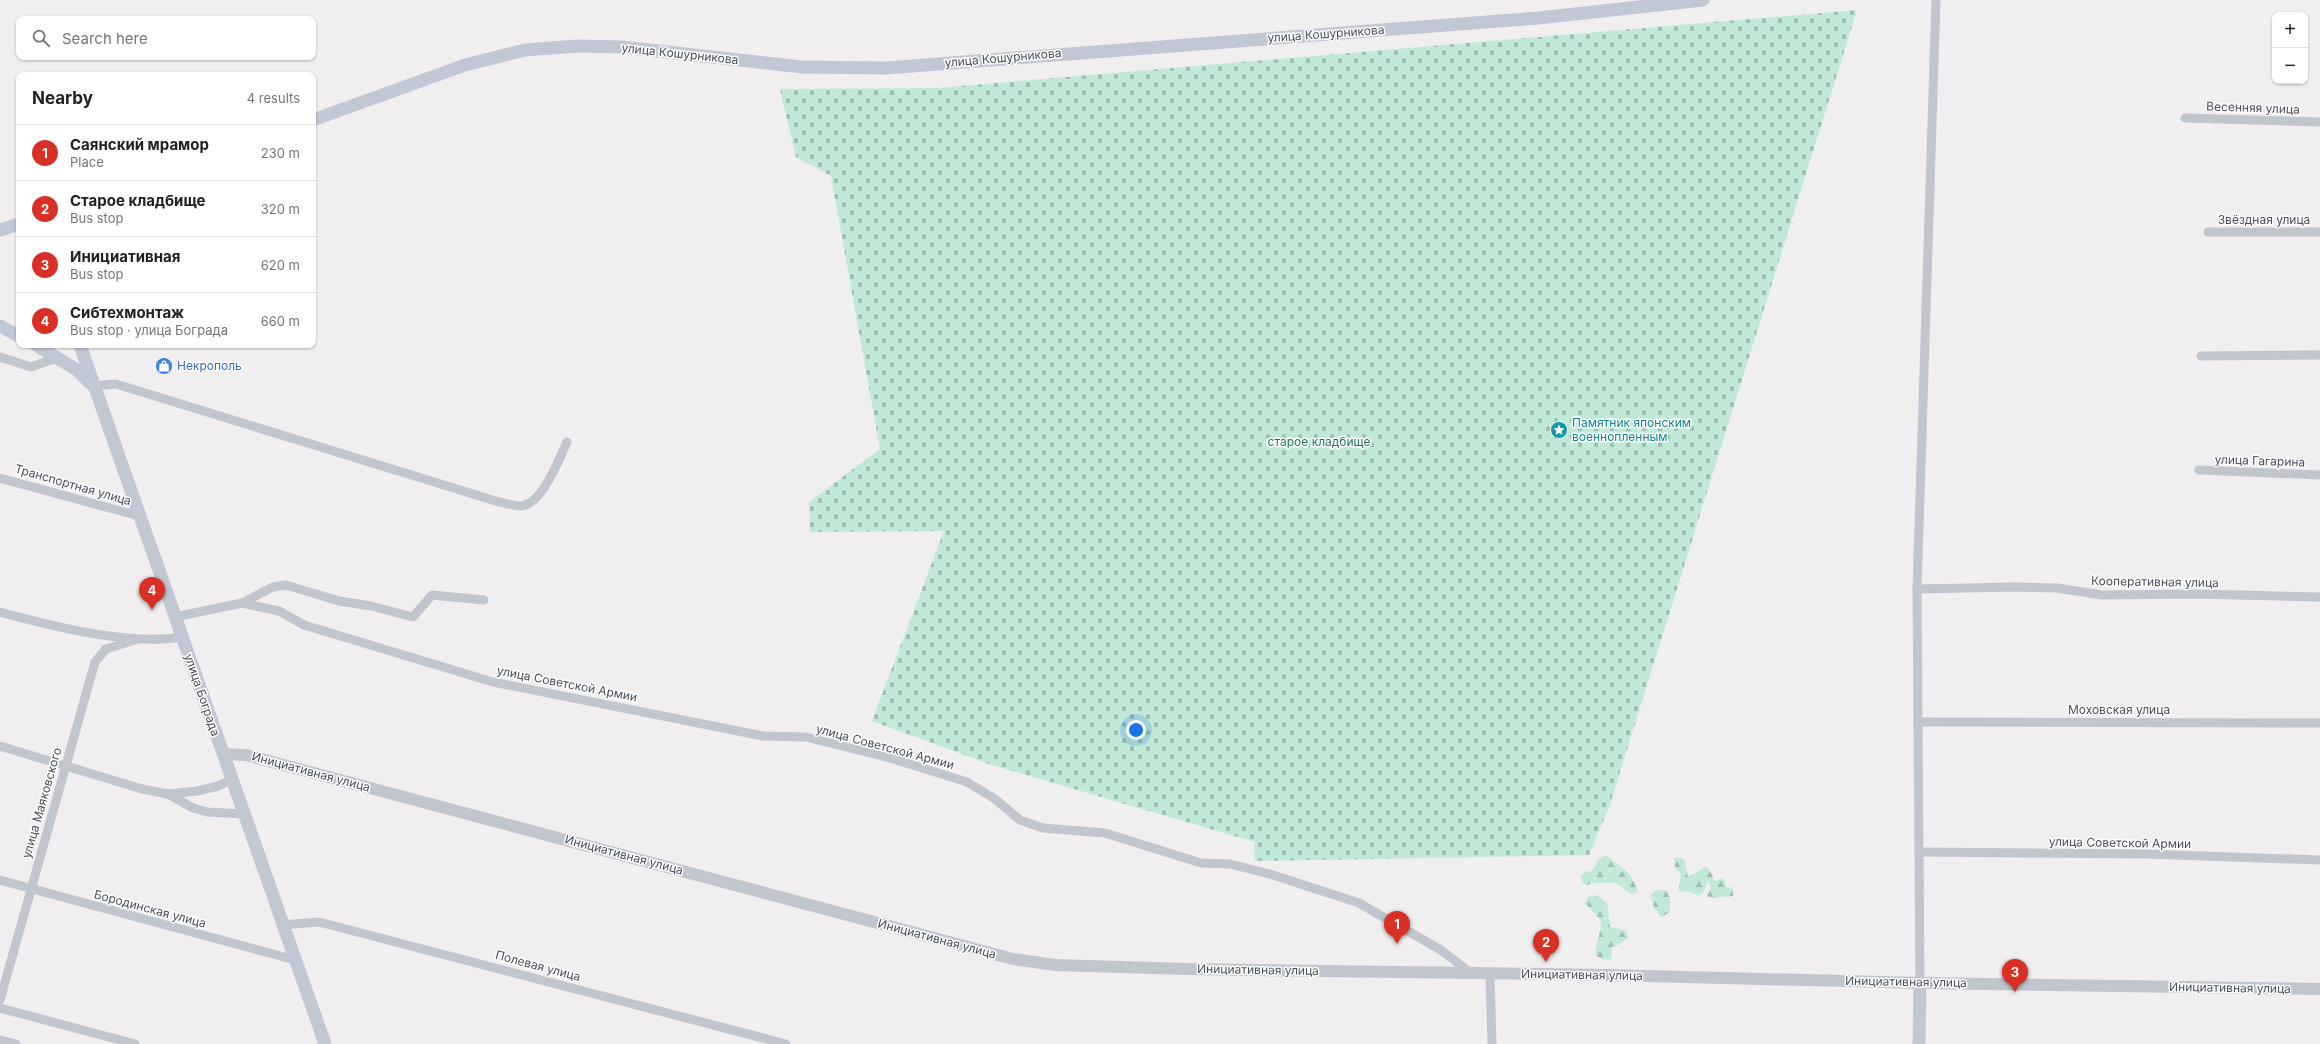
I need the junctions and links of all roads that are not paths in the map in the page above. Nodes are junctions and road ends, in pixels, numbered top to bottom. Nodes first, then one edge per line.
1 (1704, 0) edge
2 (1936, 0) edge
3 (2185, 118) dead end
4 (316, 119) edge
5 (2320, 122) edge
6 (16, 225) edge
7 (0, 230) edge
8 (2208, 232) dead end
9 (2320, 232) edge
10 (0, 326) edge
11 (16, 334) edge
12 (42, 348) edge
13 (81, 348) edge
14 (2320, 355) edge
15 (2201, 356) dead end
16 (0, 357) edge
17 (58, 357) junction
18 (92, 386) junction
19 (567, 442) dead end
20 (2199, 470) dead end
21 (2320, 475) edge
22 (0, 478) edge
23 (139, 516) junction
24 (1917, 589) junction
25 (2320, 597) edge
26 (484, 600) dead end
27 (242, 603) junction
28 (0, 612) edge
29 (175, 617) junction
30 (182, 637) junction
31 (138, 639) junction
32 (1918, 722) junction
33 (2320, 723) edge
34 (0, 746) edge
35 (223, 754) junction
36 (66, 764) junction
37 (231, 780) junction
38 (168, 794) junction
39 (244, 814) junction
40 (1919, 852) junction
41 (2320, 860) edge
42 (0, 880) edge
43 (30, 889) junction
44 (282, 925) junction
45 (295, 960) junction
46 (1472, 974) junction
47 (1490, 974) junction
48 (1920, 983) junction
49 (2320, 989) edge
50 (0, 1000) edge
51 (0, 1008) edge
52 (0, 1040) edge
53 (16, 1044) edge
54 (135, 1044) edge
55 (325, 1044) edge
56 (786, 1044) edge
57 (1492, 1044) edge
58 (1919, 1044) edge

1 - 4 main road, улица Кошурникова
2 - 24 street
3 - 5 street, Весенняя улица
6 - 7 main road
8 - 9 street, Звёздная улица
10 - 11 main road
12 - 17 main road
13 - 18 main road, улица Бограда
14 - 15 street
16 - 17 street
17 - 18 main road
18 - 19 street
18 - 23 main road, улица Бограда
20 - 21 street, улица Гагарина
22 - 23 street, Транспортная улица
23 - 29 main road, улица Бограда
24 - 25 street, Кооперативная улица
24 - 32 street
26 - 27 street, улица Советской Армии
27 - 29 street, улица Советской Армии
27 - 46 street, улица Советской Армии
28 - 31 street
29 - 30 main road, улица Бограда
30 - 31 street
30 - 35 main road, улица Бограда
31 - 36 street, улица Маяковского
32 - 33 street, Моховская улица
32 - 40 street
34 - 36 street
35 - 37 main road, улица Бограда
35 - 46 street, Инициативная улица
36 - 38 street
36 - 43 street, улица Маяковского
37 - 38 street
37 - 39 main road, улица Бограда
38 - 39 street
39 - 44 main road, улица Бограда
40 - 41 street, улица Советской Армии
40 - 48 street
42 - 43 street, Бородинская улица
43 - 45 street, Бородинская улица
43 - 50 street, улица Маяковского
44 - 45 main road, улица Бограда
44 - 56 street, Полевая улица
45 - 55 main road, улица Бограда
46 - 47 street, Инициативная улица
47 - 48 street, Инициативная улица
47 - 57 street
48 - 49 street, Инициативная улица
48 - 58 main road
51 - 54 street
52 - 53 street

